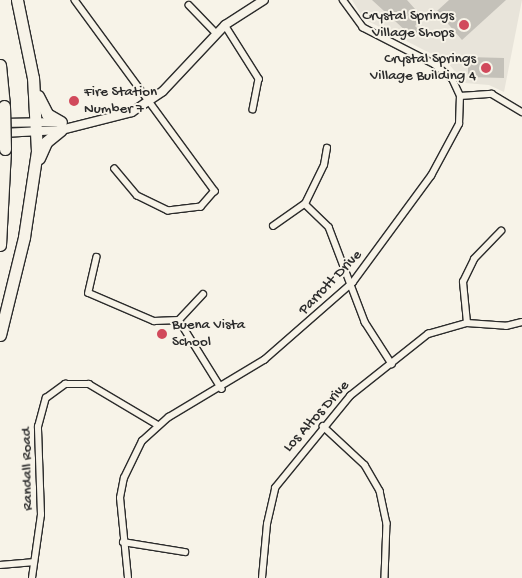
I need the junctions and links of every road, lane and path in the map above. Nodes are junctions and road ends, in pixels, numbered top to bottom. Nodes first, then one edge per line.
1 (17, 0) edge
2 (75, 0) edge
3 (264, 0) edge
4 (343, 0) edge
5 (190, 5) dead end
6 (225, 25) junction
7 (216, 33) junction
8 (0, 65) edge
9 (33, 78) junction
10 (460, 96) junction
11 (150, 102) junction
12 (253, 109) dead end
13 (522, 112) edge
14 (0, 123) edge
15 (61, 126) junction
16 (36, 127) junction
17 (0, 133) edge
18 (328, 148) dead end
19 (114, 169) dead end
20 (35, 170) junction
21 (305, 204) junction
22 (273, 226) dead end
23 (501, 231) dead end
24 (0, 245) edge
25 (97, 257) dead end
26 (353, 282) junction
27 (203, 294) dead end
28 (179, 320) junction
29 (522, 322) edge
30 (467, 323) junction
31 (0, 336) edge
32 (392, 364) junction
33 (222, 389) junction
34 (158, 425) junction
35 (323, 426) junction
36 (123, 542) junction
37 (186, 552) dead end
38 (32, 562) junction
39 (0, 565) edge
40 (32, 578) edge
41 (128, 578) edge
42 (262, 578) edge
43 (385, 578) edge

1 - 9 highway
2 - 11 street
3 - 6 street
4 - 10 street
5 - 7 street
6 - 7 street
6 - 12 street
7 - 11 street
8 - 24 highway, bridge
9 - 15 highway
9 - 16 highway
10 - 13 street
10 - 26 street, Parrott Drive
11 - 15 street
11 - 19 street
14 - 16 street
15 - 16 street
15 - 20 highway
16 - 17 street
16 - 20 highway
18 - 21 street
20 - 31 highway
21 - 22 street
21 - 26 street
23 - 30 street
25 - 28 street
26 - 32 street
26 - 33 street, Parrott Drive
27 - 28 street
28 - 33 street
29 - 30 street, Los Altos Drive
30 - 32 street, Los Altos Drive
32 - 35 street, Los Altos Drive
33 - 34 street, Parrott Drive
34 - 36 street, Parrott Drive
34 - 38 street, Randall Road
35 - 42 street, Los Altos Drive
35 - 43 street
36 - 37 street
36 - 41 street, Parrott Drive
38 - 39 street
38 - 40 street, Randall Road

